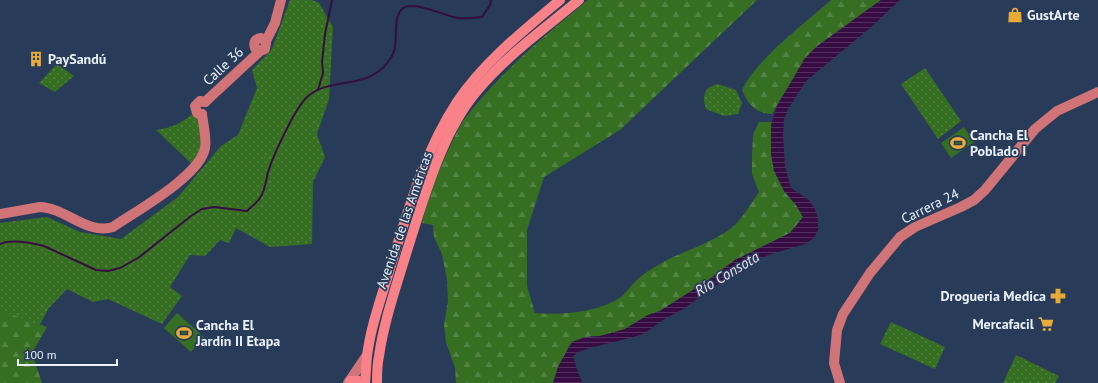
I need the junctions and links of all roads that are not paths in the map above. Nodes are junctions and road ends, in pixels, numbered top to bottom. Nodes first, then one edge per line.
1 (282, 0) edge
2 (560, 0) edge
3 (579, 0) edge
4 (1098, 92) edge
5 (0, 214) edge
6 (367, 355) junction
7 (349, 382) edge
8 (365, 383) edge
9 (377, 383) edge
10 (840, 383) edge

1 - 5 main road, Calle 36
2 - 6 main road, Avenida de las Américas
3 - 9 main road, Avenida de las Américas
4 - 10 main road, Carrera 24
6 - 7 main road
6 - 8 main road, Avenida de las Américas
7 - 8 main road

